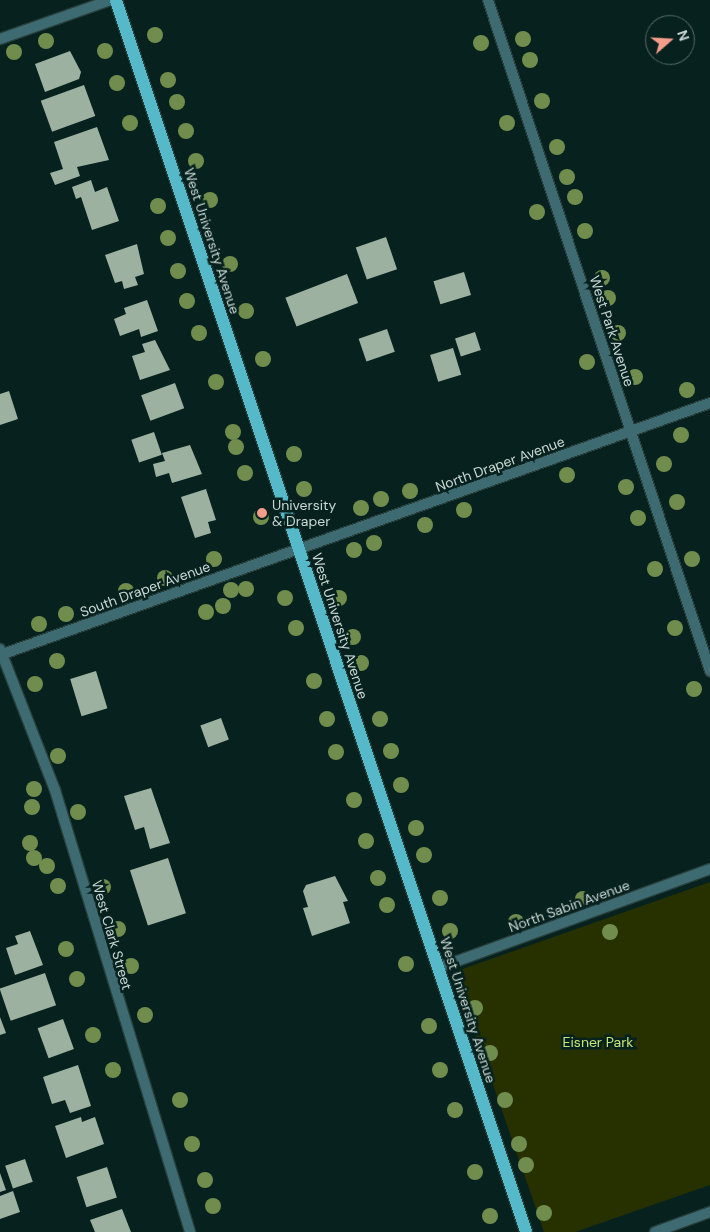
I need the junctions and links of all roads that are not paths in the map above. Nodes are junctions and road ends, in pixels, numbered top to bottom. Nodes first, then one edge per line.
1 (111, 0) edge
2 (116, 0) edge
3 (488, 0) edge
4 (0, 39) edge
5 (710, 403) edge
6 (630, 431) junction
7 (299, 550) junction
8 (1, 653) edge
9 (710, 671) edge
10 (710, 869) edge
11 (438, 968) junction
12 (710, 1212) edge
13 (190, 1232) edge
14 (526, 1232) edge
15 (655, 1232) edge

1 - 4 street
2 - 7 main road, West University Avenue
3 - 6 street, West Park Avenue
5 - 6 street, North Draper Avenue
6 - 7 street, North Draper Avenue
6 - 9 street, West Park Avenue
7 - 8 street, South Draper Avenue
7 - 11 main road, West University Avenue
8 - 13 street, West Clark Street
10 - 11 street, North Sabin Avenue
11 - 14 main road, West University Avenue
12 - 15 street

